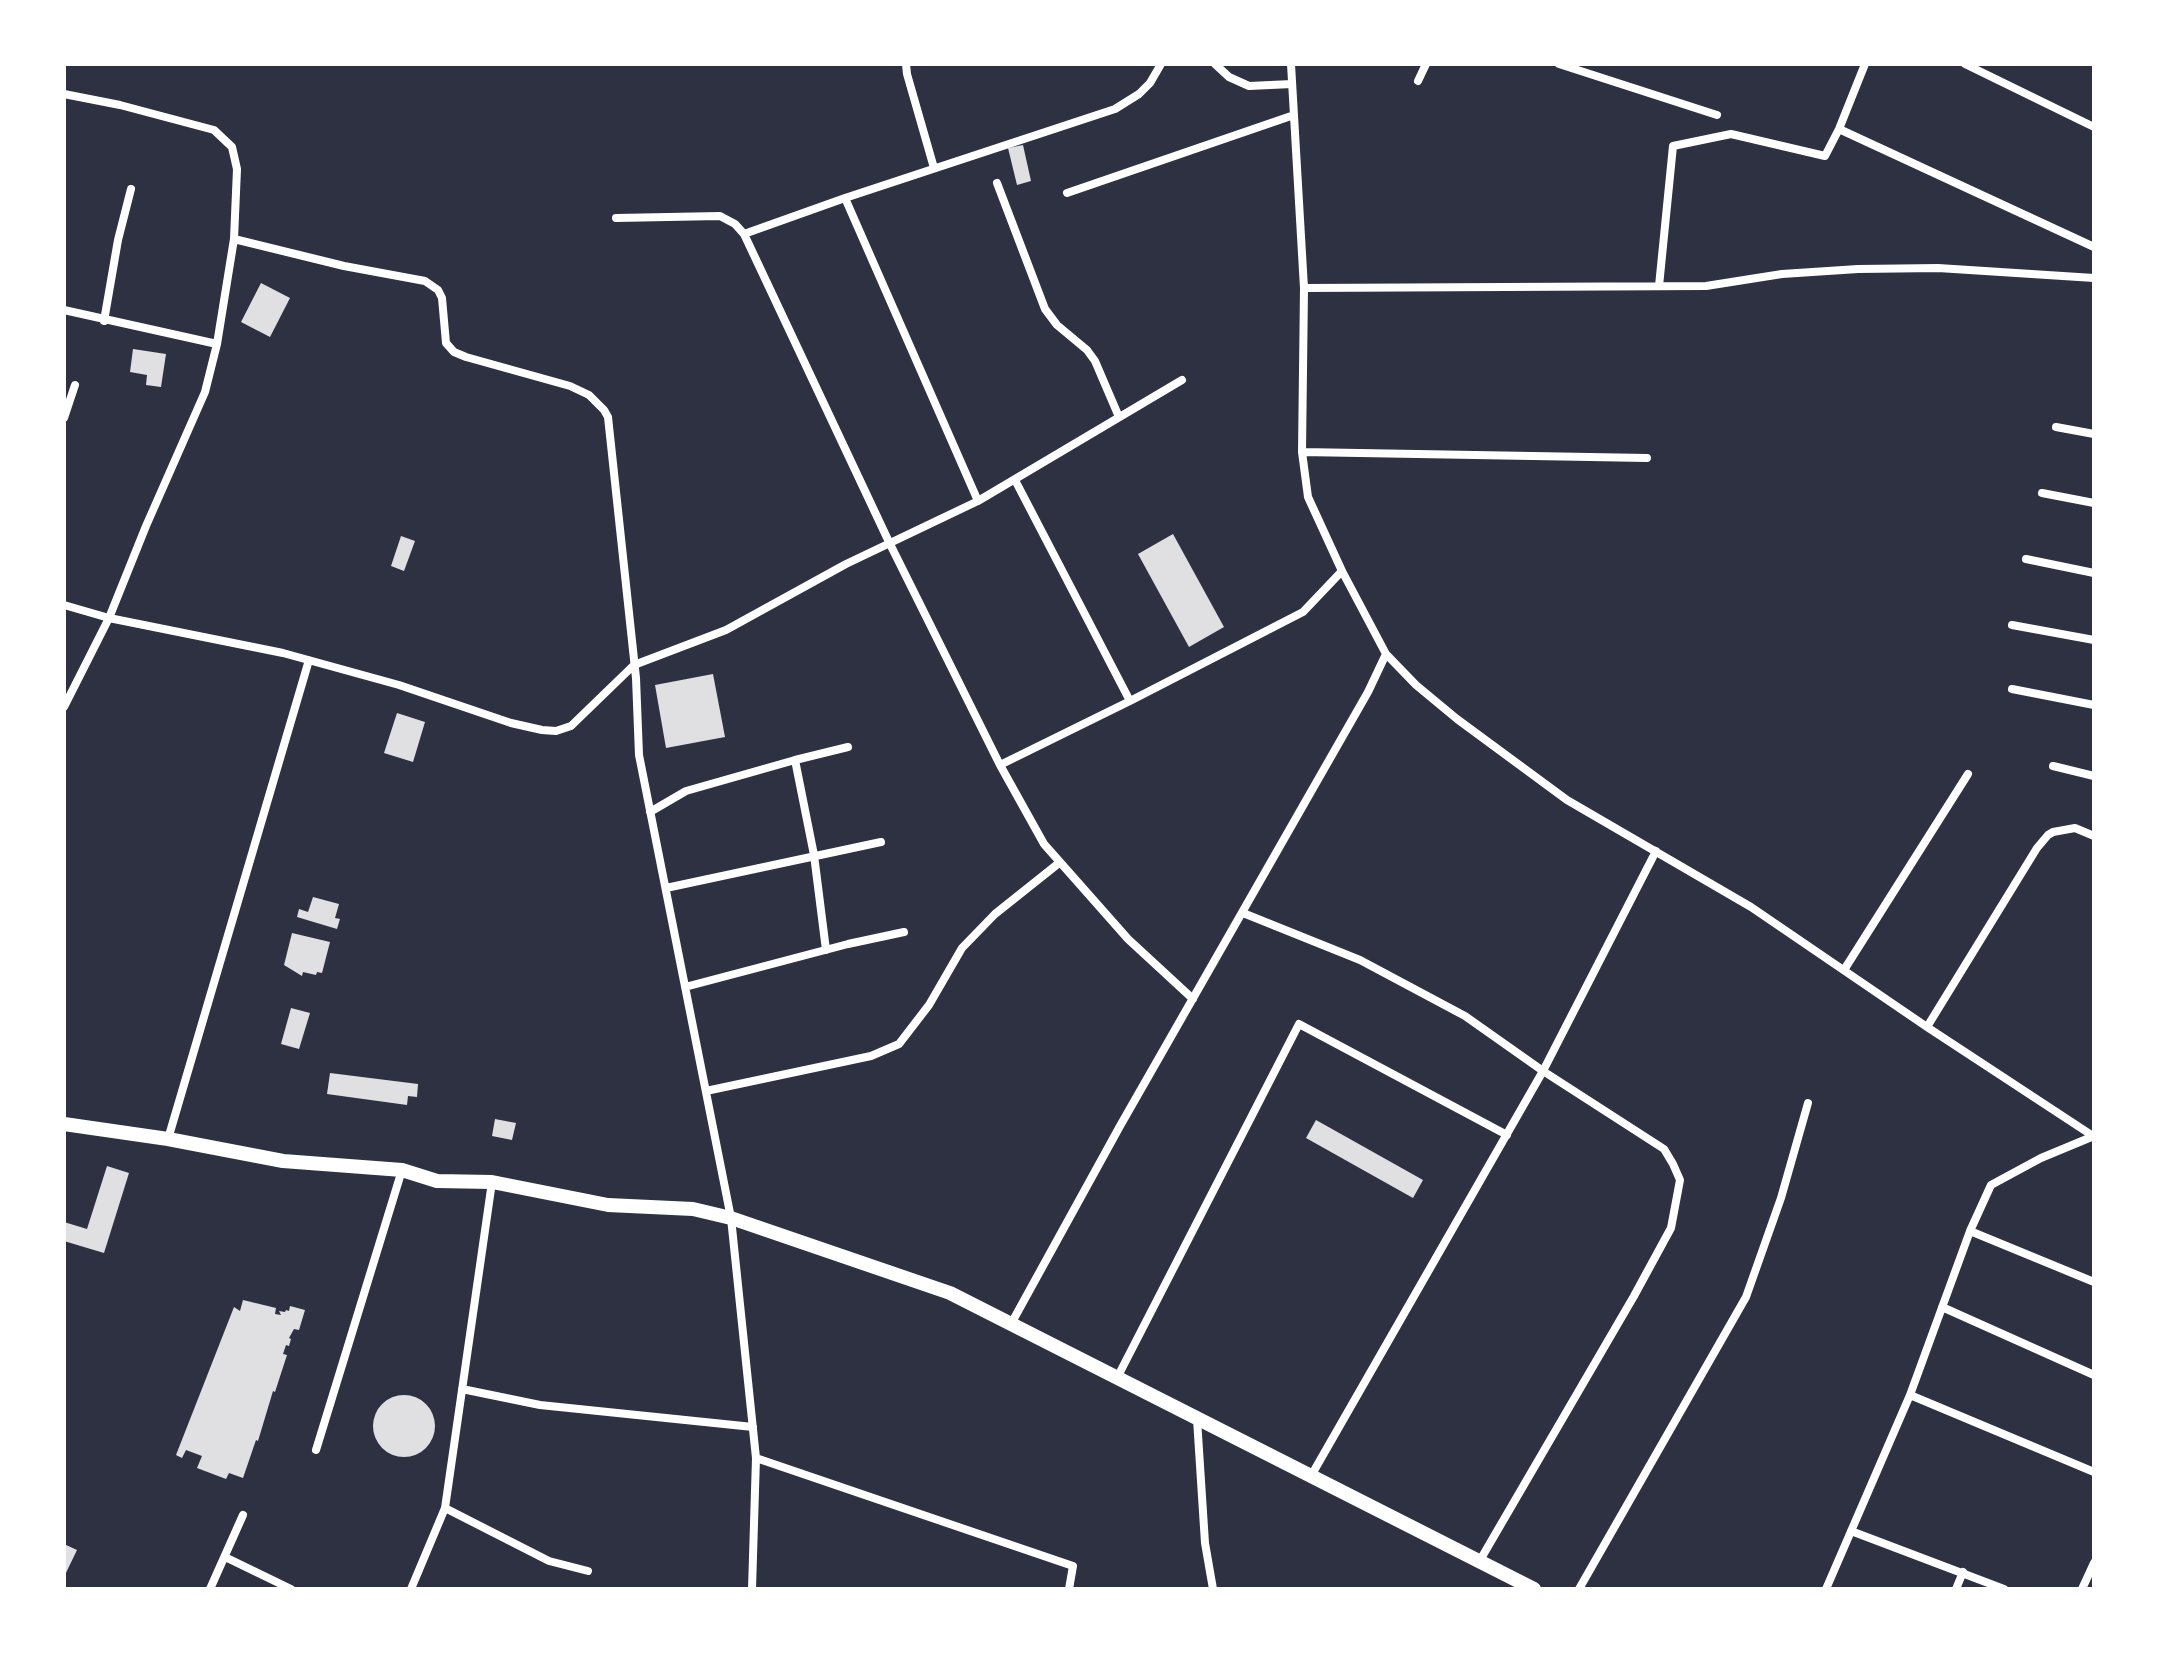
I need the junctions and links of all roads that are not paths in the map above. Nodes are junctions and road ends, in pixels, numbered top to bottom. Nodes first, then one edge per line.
1 (906, 64) edge
2 (1161, 64) edge
3 (1215, 64) edge
4 (1291, 64) edge
5 (1426, 64) edge
6 (1559, 64) edge
7 (1865, 64) edge
8 (1965, 64) edge
9 (1418, 81) dead end
10 (1292, 84) junction
11 (64, 94) edge
12 (1294, 115) junction
13 (1717, 115) dead end
14 (2094, 127) edge
15 (1839, 129) junction
16 (934, 168) junction
17 (997, 183) dead end
18 (131, 189) dead end
19 (1067, 193) dead end
20 (845, 198) junction
21 (616, 218) dead end
22 (744, 234) junction
23 (234, 239) junction
24 (2094, 247) edge
25 (2094, 278) edge
26 (1659, 286) junction
27 (1304, 288) junction
28 (64, 310) edge
29 (104, 321) junction
30 (217, 344) junction
31 (1182, 380) dead end
32 (75, 385) dead end
33 (1119, 417) junction
34 (64, 418) edge
35 (2056, 427) dead end
36 (2094, 434) edge
37 (1302, 452) junction
38 (1647, 458) dead end
39 (1015, 480) junction
40 (2042, 493) dead end
41 (978, 501) junction
42 (2094, 503) edge
43 (889, 542) junction
44 (2026, 559) dead end
45 (1342, 571) junction
46 (2094, 573) edge
47 (64, 605) edge
48 (109, 618) junction
49 (2012, 625) dead end
50 (2094, 640) edge
51 (1386, 654) junction
52 (309, 660) junction
53 (634, 665) junction
54 (2012, 689) dead end
55 (1130, 701) junction
56 (2094, 705) edge
57 (64, 707) edge
58 (848, 747) dead end
59 (795, 760) junction
60 (1000, 765) junction
61 (2053, 766) dead end
62 (1968, 774) dead end
63 (2094, 776) edge
64 (650, 812) junction
65 (2094, 836) edge
66 (881, 842) dead end
67 (1656, 851) junction
68 (814, 855) junction
69 (1059, 863) junction
70 (666, 888) junction
71 (1243, 913) junction
72 (904, 932) dead end
73 (826, 950) junction
74 (1844, 970) junction
75 (685, 987) junction
76 (1193, 999) junction
77 (1927, 1027) junction
78 (1543, 1071) junction
79 (706, 1091) junction
80 (1808, 1103) dead end
81 (64, 1124) edge
82 (1507, 1135) junction
83 (2093, 1136) edge
84 (168, 1139) junction
85 (402, 1170) junction
86 (492, 1182) junction
87 (731, 1218) junction
88 (1970, 1231) junction
89 (2094, 1282) edge
90 (1942, 1307) junction
91 (1011, 1324) junction
92 (2094, 1375) edge
93 (1117, 1378) junction
94 (462, 1389) junction
95 (1910, 1395) junction
96 (1197, 1418) junction
97 (753, 1427) junction
98 (316, 1450) dead end
99 (756, 1458) junction
100 (2094, 1472) edge
101 (1311, 1476) junction
102 (445, 1508) junction
103 (243, 1515) dead end
104 (1851, 1531) junction
105 (225, 1557) junction
106 (1479, 1562) junction
107 (2094, 1563) edge
108 (588, 1571) dead end
109 (1963, 1572) junction
110 (210, 1589) edge
111 (291, 1589) edge
112 (411, 1589) edge
113 (752, 1589) edge
114 (1069, 1589) edge
115 (1213, 1589) edge
116 (1534, 1589) edge
117 (1579, 1589) edge
118 (1826, 1589) edge
119 (1956, 1589) edge
120 (2004, 1589) edge
121 (2082, 1589) edge

1 - 16 street
2 - 16 street
3 - 10 street
4 - 10 street
5 - 9 street
6 - 13 street
7 - 15 street
8 - 14 street
10 - 12 street
11 - 23 street
12 - 19 street
12 - 27 street
15 - 24 street
15 - 26 street
16 - 20 street
17 - 33 street
18 - 29 street
20 - 22 street
20 - 41 street
21 - 22 street
22 - 43 street
23 - 30 street
23 - 53 street
25 - 26 street
26 - 27 street
27 - 37 street
28 - 29 street
29 - 30 street
30 - 48 street
31 - 33 street
32 - 34 street
33 - 39 street
35 - 36 street
37 - 38 street
37 - 45 street
39 - 41 street
39 - 55 street
40 - 42 street
41 - 43 street
43 - 53 street
43 - 60 street
44 - 46 street
45 - 51 street
45 - 55 street
47 - 48 street
48 - 52 street
48 - 57 street
49 - 50 street
51 - 67 street
51 - 71 street
52 - 53 street
52 - 84 street
53 - 64 street
54 - 56 street
55 - 60 street
58 - 59 street
59 - 64 street
59 - 68 street
60 - 69 street
61 - 63 street
62 - 74 street
64 - 70 street
65 - 77 street
66 - 68 street
67 - 74 street
67 - 78 street
68 - 70 street
68 - 73 street
69 - 76 street
69 - 79 street
70 - 75 street
71 - 76 street
71 - 78 street
72 - 73 street
73 - 75 street
74 - 77 street
75 - 79 street
76 - 91 street
77 - 83 street
78 - 82 street
78 - 106 street
79 - 87 street
80 - 117 street
81 - 84 main road
82 - 93 street
82 - 101 street
83 - 88 street
84 - 85 main road
85 - 86 main road
85 - 98 street
86 - 87 main road
86 - 94 street
87 - 91 main road
87 - 97 street
88 - 89 street
88 - 90 street
90 - 92 street
90 - 95 street
91 - 93 main road
93 - 96 main road
94 - 97 street
94 - 102 street
95 - 100 street
95 - 104 street
96 - 101 main road
96 - 115 street
97 - 99 street
99 - 113 street
99 - 114 street
101 - 106 main road
102 - 108 street
102 - 112 street
103 - 105 street
104 - 109 street
104 - 118 street
105 - 110 street
105 - 111 street
106 - 116 main road
107 - 121 street
109 - 119 street
109 - 120 street

